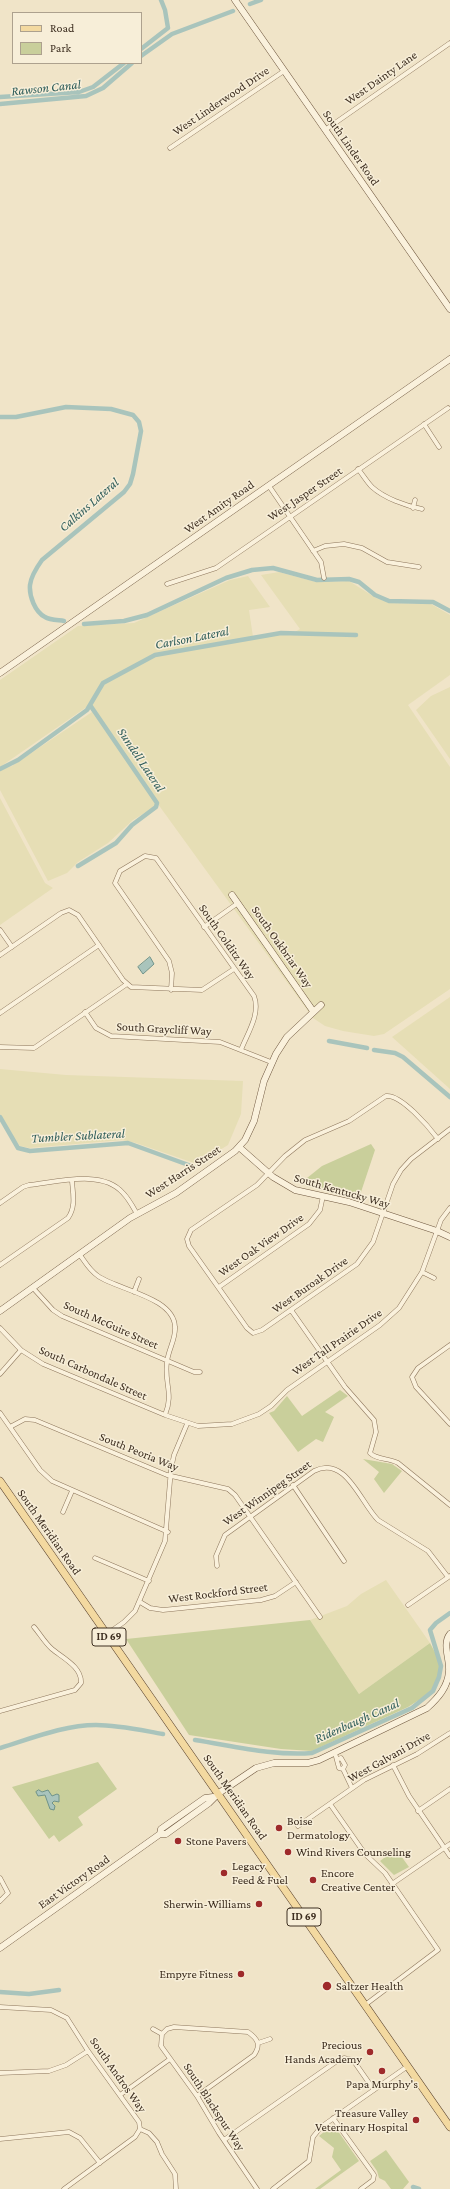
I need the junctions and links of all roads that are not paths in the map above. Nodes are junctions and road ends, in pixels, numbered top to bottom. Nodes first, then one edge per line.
1 (235, 0) edge
2 (450, 43) edge
3 (284, 71) junction
4 (325, 130) junction
5 (170, 148) dead end
6 (450, 309) edge
7 (450, 359) edge
8 (448, 408) dead end
9 (424, 424) junction
10 (439, 447) dead end
11 (358, 469) junction
12 (269, 486) junction
13 (414, 500) dead end
14 (413, 508) junction
15 (422, 509) dead end
16 (290, 516) junction
17 (314, 551) junction
18 (420, 568) dead end
19 (324, 578) dead end
20 (167, 584) dead end
21 (0, 673) edge
22 (232, 896) dead end
23 (238, 904) junction
24 (204, 927) junction
25 (0, 930) edge
26 (99, 945) junction
27 (12, 947) junction
28 (0, 955) edge
29 (234, 969) junction
30 (127, 984) junction
31 (172, 990) junction
32 (321, 1005) dead end
33 (314, 1011) junction
34 (85, 1012) junction
35 (0, 1014) edge
36 (0, 1047) edge
37 (241, 1050) junction
38 (271, 1062) junction
39 (450, 1129) edge
40 (438, 1139) junction
41 (238, 1147) junction
42 (269, 1174) junction
43 (72, 1181) junction
44 (323, 1196) junction
45 (0, 1203) edge
46 (450, 1208) edge
47 (383, 1213) junction
48 (137, 1214) junction
49 (437, 1231) junction
50 (450, 1237) edge
51 (80, 1255) junction
52 (0, 1266) edge
53 (422, 1272) junction
54 (434, 1278) dead end
55 (139, 1279) dead end
56 (219, 1287) junction
57 (33, 1288) junction
58 (134, 1292) junction
59 (291, 1310) junction
60 (0, 1311) edge
61 (0, 1328) edge
62 (450, 1345) edge
63 (21, 1350) junction
64 (167, 1360) junction
65 (327, 1362) junction
66 (200, 1372) dead end
67 (0, 1374) edge
68 (0, 1413) edge
69 (165, 1416) junction
70 (187, 1424) junction
71 (450, 1424) edge
72 (10, 1427) junction
73 (171, 1476) junction
74 (0, 1481) edge
75 (293, 1485) junction
76 (72, 1491) junction
77 (450, 1505) edge
78 (64, 1512) dead end
79 (249, 1516) junction
80 (168, 1532) junction
81 (95, 1558) dead end
82 (344, 1561) dead end
83 (217, 1566) dead end
84 (449, 1576) edge
85 (149, 1581) junction
86 (296, 1582) junction
87 (140, 1602) junction
88 (408, 1605) dead end
89 (320, 1617) dead end
90 (34, 1627) dead end
91 (107, 1634) junction
92 (450, 1634) edge
93 (0, 1711) edge
94 (450, 1733) edge
95 (336, 1756) junction
96 (394, 1765) junction
97 (352, 1788) junction
98 (450, 1789) edge
99 (216, 1795) junction
100 (330, 1804) junction
101 (418, 1811) junction
102 (298, 1826) dead end
103 (450, 1844) edge
104 (444, 1848) junction
105 (450, 1856) edge
106 (0, 1878) edge
107 (392, 1884) junction
108 (0, 1901) edge
109 (0, 1948) edge
110 (366, 2005) junction
111 (0, 2007) edge
112 (153, 2029) dead end
113 (162, 2034) junction
114 (270, 2039) dead end
115 (258, 2043) junction
116 (88, 2051) junction
117 (170, 2059) junction
118 (408, 2066) junction
119 (0, 2073) edge
120 (374, 2090) junction
121 (120, 2096) junction
122 (197, 2096) junction
123 (333, 2118) junction
124 (450, 2126) edge
125 (140, 2129) junction
126 (0, 2139) edge
127 (224, 2140) junction
128 (100, 2163) junction
129 (64, 2189) edge
130 (176, 2189) edge
131 (257, 2189) edge
132 (273, 2189) edge
133 (361, 2189) edge

1 - 3 street, South Linder Road
2 - 4 street, West Dainty Lane
3 - 4 street, South Linder Road
3 - 5 street, West Linderwood Drive
4 - 6 street, South Linder Road
7 - 12 street, West Amity Road
8 - 9 street, West Jasper Street
9 - 10 street
9 - 11 street, West Jasper Street
11 - 14 street
11 - 16 street, West Jasper Street
12 - 16 street
12 - 21 street, West Amity Road
13 - 14 street
14 - 15 street
16 - 17 street
16 - 20 street, West Jasper Street
17 - 18 street
17 - 19 street
22 - 23 street, South Oakbriar Way
23 - 24 street
23 - 33 street, South Oakbriar Way
24 - 29 street, South Colditz Way
24 - 31 street, South Colditz Way
25 - 27 street
26 - 27 street
26 - 30 street
26 - 35 street
27 - 28 street
29 - 31 street
29 - 37 street, South Colditz Way
30 - 31 street
30 - 34 street
32 - 33 street, West Harris Street
33 - 38 street, West Harris Street
34 - 36 street
34 - 37 street, South Graycliff Way
37 - 38 street, South Graycliff Way
38 - 41 street, West Harris Street
39 - 40 street, West Buroak Drive
40 - 42 street
40 - 47 street, West Buroak Drive
41 - 42 street, South Kentucky Way
41 - 48 street, West Harris Street
42 - 44 street, South Kentucky Way
42 - 56 street
43 - 45 street
43 - 48 street
43 - 52 street
44 - 47 street, South Kentucky Way
44 - 56 street, West Oak View Drive
46 - 49 street, West Tall Prairie Drive
47 - 49 street, South Kentucky Way
47 - 59 street, West Buroak Drive
48 - 51 street, West Harris Street
49 - 50 street, South Kentucky Way
49 - 53 street, West Tall Prairie Drive
51 - 57 street, West Harris Street
51 - 58 street
53 - 54 street
53 - 65 street, West Tall Prairie Drive
55 - 58 street
56 - 59 street, West Buroak Drive
57 - 60 street, West Harris Street
57 - 64 street, South McGuire Street
58 - 64 street
59 - 65 street
61 - 63 street, South Carbondale Street
62 - 71 street
63 - 67 street
63 - 69 street, South Carbondale Street
64 - 66 street, South McGuire Street
64 - 69 street
65 - 70 street, West Tall Prairie Drive
65 - 77 street
68 - 72 street
69 - 70 street, South Carbondale Street
70 - 73 street
72 - 73 street, South Peoria Way
72 - 76 street
73 - 79 street, South Peoria Way
73 - 80 street
74 - 91 main road, South Meridian Road / ID 69
75 - 79 street, West Winnipeg Street
75 - 82 street
75 - 84 street, West Winnipeg Street
76 - 78 street
76 - 80 street
79 - 83 street, West Winnipeg Street
79 - 86 street, South Peoria Way
80 - 85 street
81 - 85 street
84 - 88 street
85 - 87 street
86 - 87 street, West Rockford Street
86 - 89 street, South Peoria Way
87 - 91 street
90 - 93 street
91 - 99 main road, South Meridian Road / ID 69
92 - 95 street, East Victory Road
94 - 96 street, West Galvani Drive
95 - 97 street
95 - 99 street, East Victory Road
96 - 97 street, West Galvani Drive
96 - 101 street
97 - 100 street, West Galvani Drive
98 - 101 street
99 - 109 street, East Victory Road
99 - 110 main road, South Meridian Road / ID 69
100 - 102 street, West Galvani Drive
100 - 107 street
101 - 104 street
103 - 104 street
104 - 105 street
104 - 107 street
106 - 108 street
107 - 110 street
110 - 118 main road, South Meridian Road / ID 69
111 - 116 street, South Andros Way
112 - 113 street
113 - 115 street
113 - 117 street, South Blackspur Way
114 - 115 street
115 - 122 street
116 - 119 street
116 - 121 street, South Andros Way
117 - 121 street
117 - 122 street, South Blackspur Way
118 - 120 street
118 - 124 main road, South Meridian Road / ID 69
120 - 123 street
120 - 127 street
121 - 125 street, South Andros Way
122 - 127 street, South Blackspur Way
123 - 132 street
123 - 133 street
125 - 128 street
125 - 130 street, South Andros Way
126 - 128 street
127 - 131 street, South Blackspur Way
128 - 129 street

